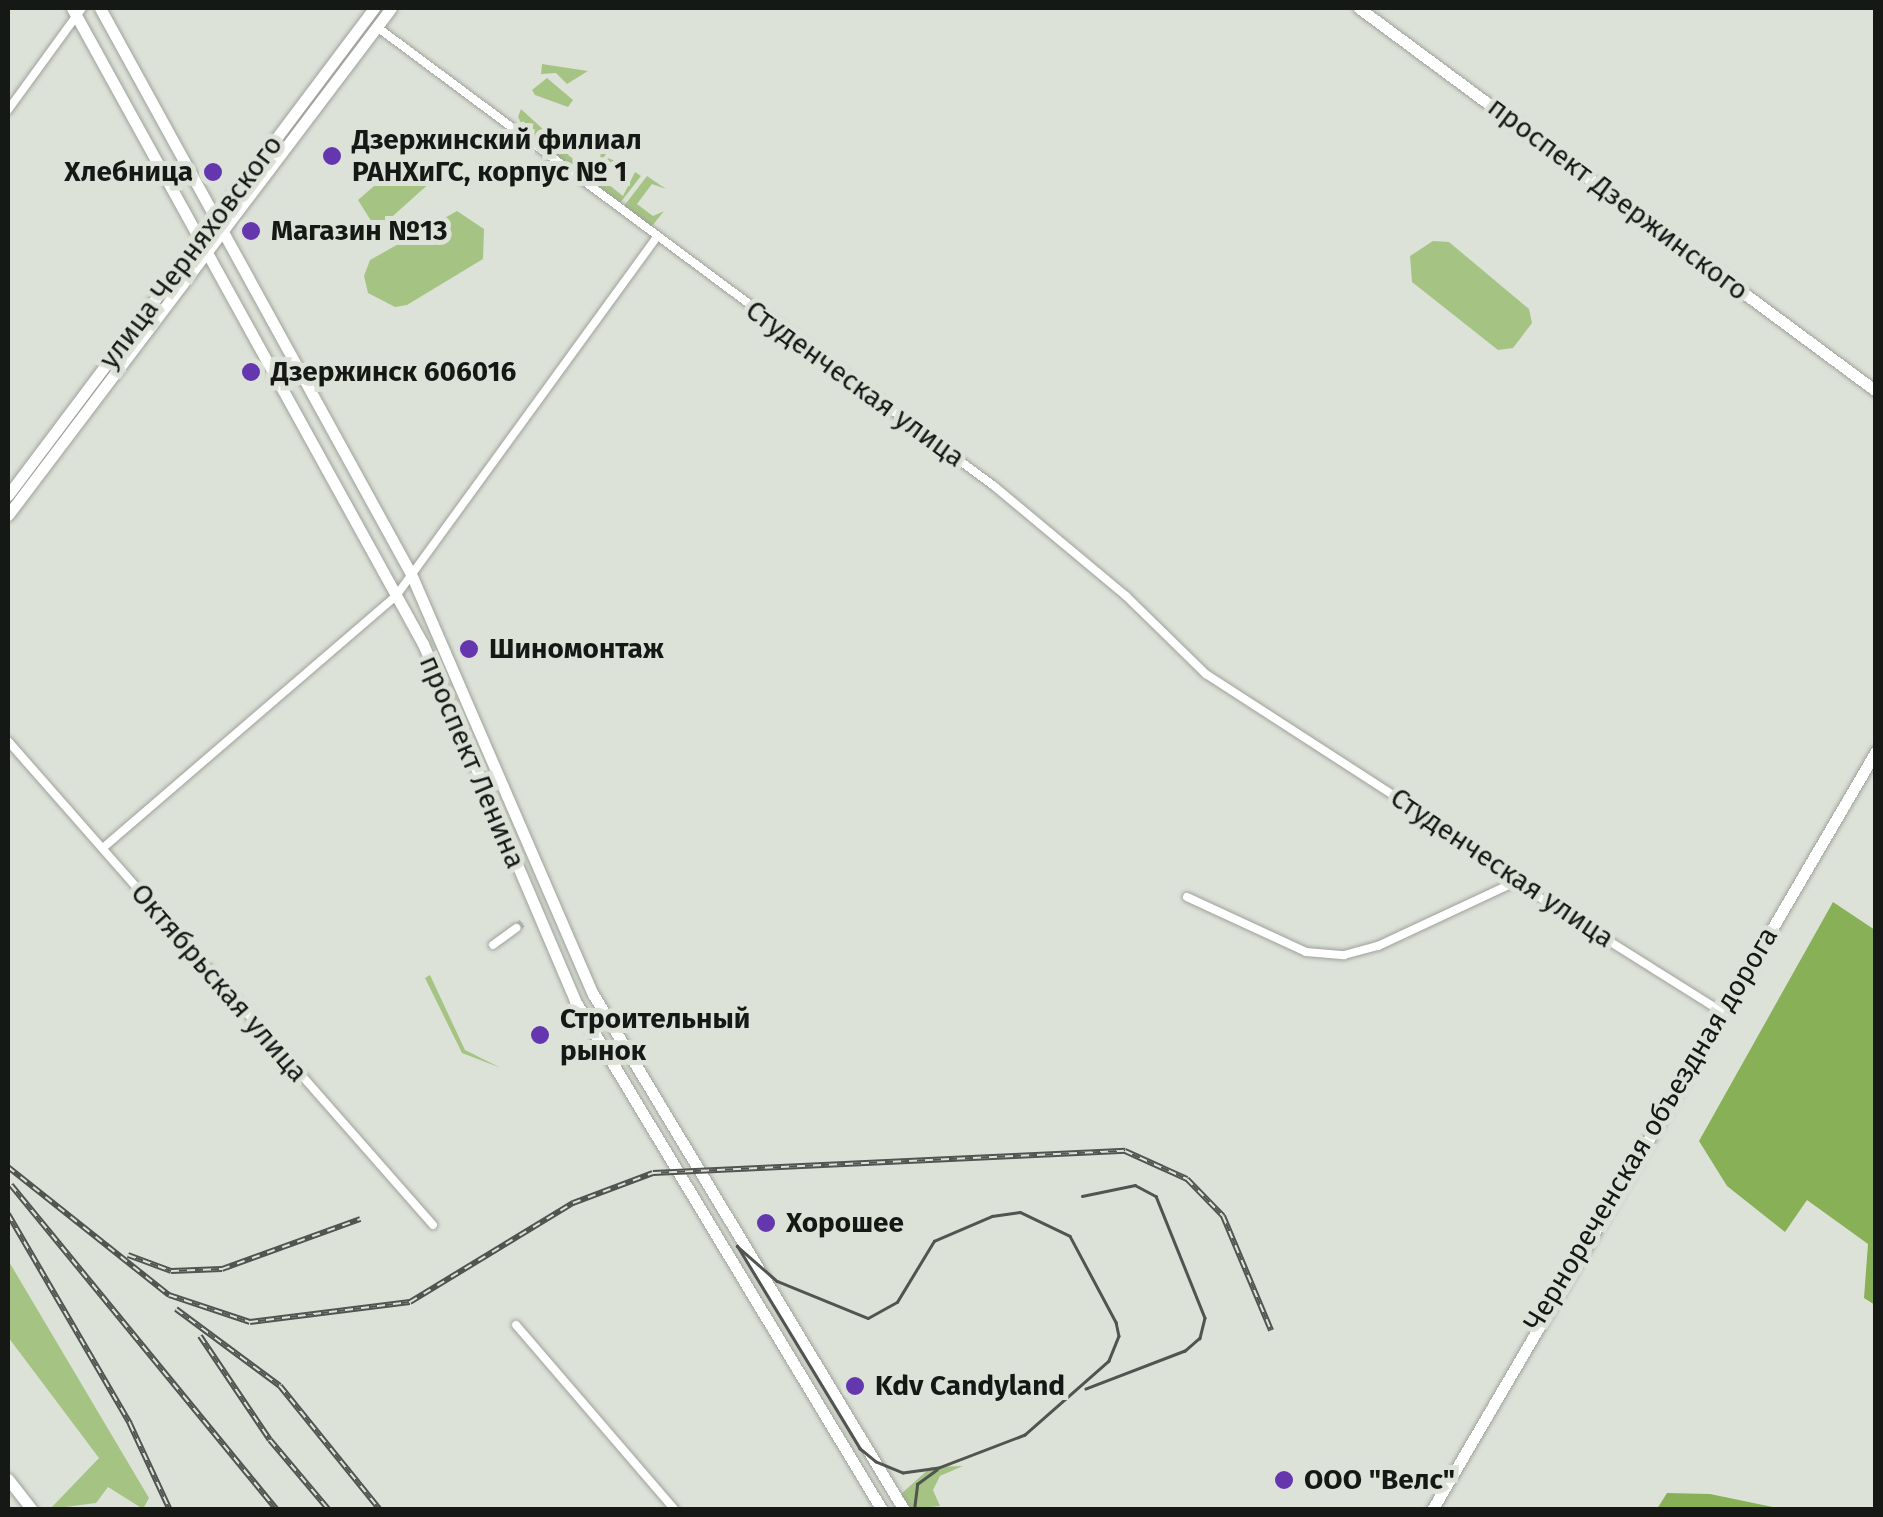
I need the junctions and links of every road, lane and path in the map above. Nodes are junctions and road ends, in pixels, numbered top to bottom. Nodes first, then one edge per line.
1 (100, 8) edge
2 (391, 8) edge
3 (1360, 8) edge
4 (77, 10) edge
5 (370, 13) edge
6 (377, 27) junction
7 (8, 110) edge
8 (216, 218) junction
9 (224, 232) junction
10 (200, 239) junction
11 (655, 239) junction
12 (208, 253) junction
13 (1876, 392) edge
14 (8, 495) edge
15 (8, 514) edge
16 (411, 574) junction
17 (396, 596) junction
18 (8, 741) edge
19 (1876, 750) edge
20 (104, 847) junction
21 (1515, 882) junction
22 (1187, 898) dead end
23 (516, 928) tunnel mouth
24 (493, 945) dead end
25 (1722, 1012) junction
26 (433, 1225) dead end
27 (516, 1326) dead end
28 (8, 1479) edge
29 (32, 1510) edge
30 (676, 1510) edge
31 (882, 1510) edge
32 (904, 1510) edge
33 (1432, 1510) edge

1 - 8 main road, проспект Ленина
2 - 6 main road
3 - 13 main road, проспект Дзержинского
4 - 7 street
4 - 10 main road, проспект Ленина
5 - 6 main road
5 - 8 main road, улица Черняховского
6 - 9 main road
6 - 11 street, Студенческая улица
8 - 9 main road, проспект Ленина
8 - 10 main road, улица Черняховского
9 - 12 main road
9 - 16 main road, проспект Ленина
10 - 12 main road, проспект Ленина
10 - 14 main road, улица Черняховского
11 - 16 street
11 - 21 street, Студенческая улица
12 - 15 main road
12 - 17 main road, проспект Ленина
16 - 17 street
16 - 32 main road, проспект Ленина
17 - 20 street
17 - 31 main road, проспект Ленина
18 - 20 street, Октябрьская улица
19 - 25 main road, Чернореченская объездная дорога
20 - 26 street, Октябрьская улица
21 - 22 street
21 - 25 street, Студенческая улица
23 - 24 street
25 - 33 main road, Чернореченская объездная дорога
27 - 30 street
28 - 29 main road

